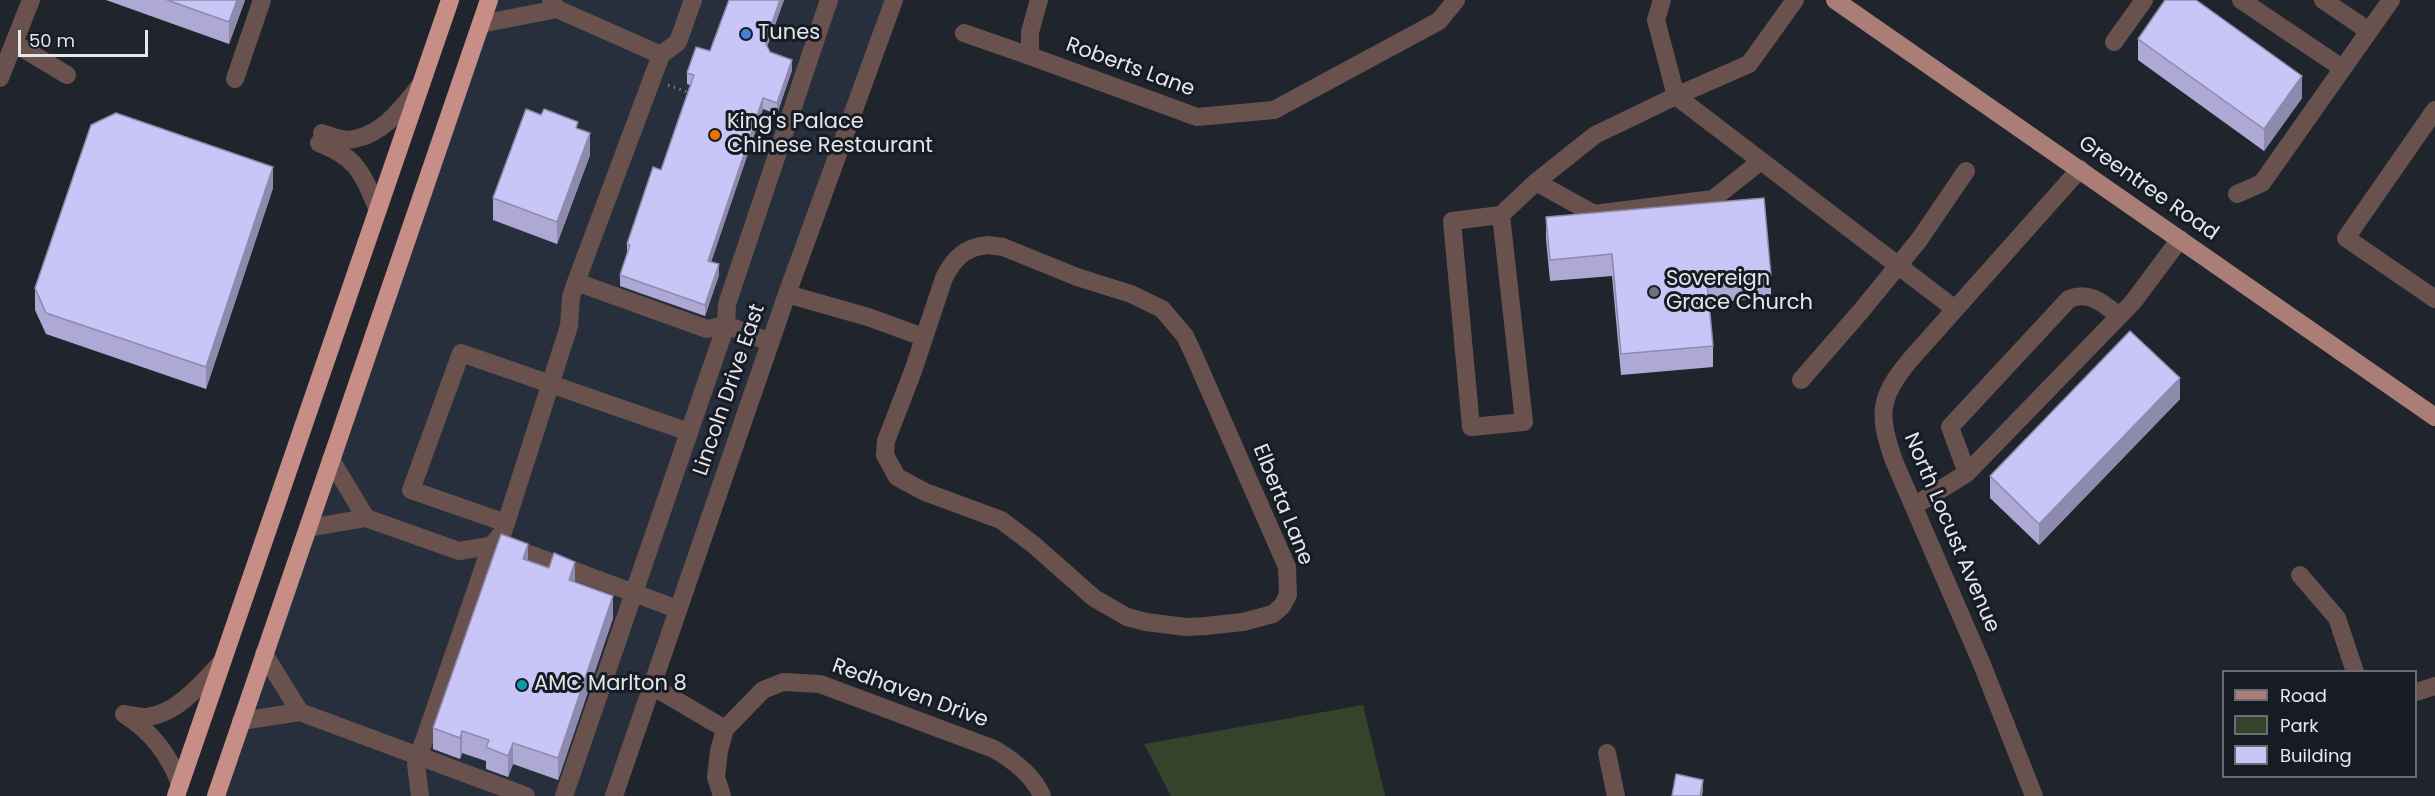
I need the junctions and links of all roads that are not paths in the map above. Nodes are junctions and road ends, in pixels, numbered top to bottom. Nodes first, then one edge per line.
1 (31, 0) edge
2 (262, 0) edge
3 (450, 0) edge
4 (489, 0) edge
5 (693, 0) edge
6 (829, 0) edge
7 (894, 0) edge
8 (1039, 0) edge
9 (1456, 0) edge
10 (1662, 0) edge
11 (1795, 0) edge
12 (1835, 0) edge
13 (2144, 0) edge
14 (2241, 0) edge
15 (2323, 0) edge
16 (2391, 0) edge
17 (554, 4) edge
18 (481, 24) junction
19 (2369, 31) junction
20 (964, 33) dead end
21 (2114, 42) dead end
22 (14, 43) junction
23 (662, 56) junction
24 (1030, 56) junction
25 (2342, 68) junction
26 (67, 75) dead end
27 (0, 78) edge
28 (236, 79) dead end
29 (420, 86) junction
30 (1676, 96) junction
31 (2435, 110) edge
32 (1761, 161) junction
33 (2080, 169) junction
34 (1966, 171) dead end
35 (1536, 182) junction
36 (2237, 194) dead end
37 (378, 210) junction
38 (1501, 215) junction
39 (2180, 239) junction
40 (1898, 265) junction
41 (576, 282) junction
42 (787, 294) junction
43 (2435, 299) edge
44 (1955, 309) junction
45 (2119, 316) junction
46 (726, 325) junction
47 (923, 337) junction
48 (770, 342) junction
49 (1801, 380) dead end
50 (550, 384) junction
51 (2435, 417) edge
52 (689, 432) junction
53 (331, 460) junction
54 (1967, 473) junction
55 (1914, 506) junction
56 (366, 518) junction
57 (506, 523) junction
58 (308, 528) junction
59 (491, 546) junction
60 (2300, 575) dead end
61 (634, 592) junction
62 (677, 609) junction
63 (264, 654) junction
64 (223, 661) junction
65 (2354, 670) edge
66 (652, 686) junction
67 (2435, 686) edge
68 (2417, 691) edge
69 (300, 712) junction
70 (241, 721) junction
71 (725, 729) junction
72 (1607, 753) dead end
73 (418, 756) junction
74 (178, 790) edge
75 (216, 796) edge
76 (420, 796) edge
77 (526, 796) edge
78 (564, 796) edge
79 (614, 796) edge
80 (722, 796) edge
81 (1041, 796) edge
82 (1616, 796) edge
83 (2034, 796) edge

1 - 22 street
2 - 28 street
3 - 29 highway
4 - 18 highway
5 - 23 street
6 - 46 street
7 - 42 street, Lincoln Drive East
8 - 24 street
9 - 24 street, Roberts Lane
10 - 30 street
11 - 30 street
12 - 33 main road, Greentree Road
13 - 21 street
14 - 25 street
15 - 19 street
16 - 19 street
17 - 18 street
17 - 23 street
18 - 53 highway
19 - 25 street
20 - 24 street, Roberts Lane
22 - 26 street
22 - 27 street
23 - 41 street
25 - 36 street
29 - 37 highway
29 - 37 street
30 - 32 street
30 - 35 street
31 - 43 street
32 - 35 street
32 - 40 street
33 - 39 main road, Greentree Road
33 - 44 street, North Locust Avenue
34 - 40 street
35 - 38 street
37 - 64 highway
38 - 38 street
39 - 45 street
39 - 51 main road, Greentree Road
40 - 44 street
40 - 49 street
41 - 46 street
41 - 50 street
42 - 47 street
42 - 48 street, Lincoln Drive East
44 - 55 street, North Locust Avenue
45 - 54 street
45 - 54 street
46 - 48 street
46 - 52 street
47 - 47 street, Elberta Lane
48 - 62 street, Lincoln Drive East
50 - 52 street
50 - 57 street
50 - 57 street
52 - 61 street
53 - 56 street
53 - 58 highway
54 - 55 street
55 - 83 street, North Locust Avenue
56 - 58 street
56 - 59 street
57 - 59 street
58 - 63 highway
59 - 61 street
59 - 73 street
60 - 65 street
61 - 62 street
61 - 78 street
62 - 66 street, Lincoln Drive East
63 - 69 street
63 - 70 highway
64 - 74 highway
64 - 74 street
66 - 71 street
66 - 79 street, Lincoln Drive East
67 - 68 street
69 - 70 street
69 - 73 street
70 - 75 highway
71 - 80 street
71 - 81 street, Redhaven Drive
72 - 82 street
73 - 76 street
73 - 77 street

